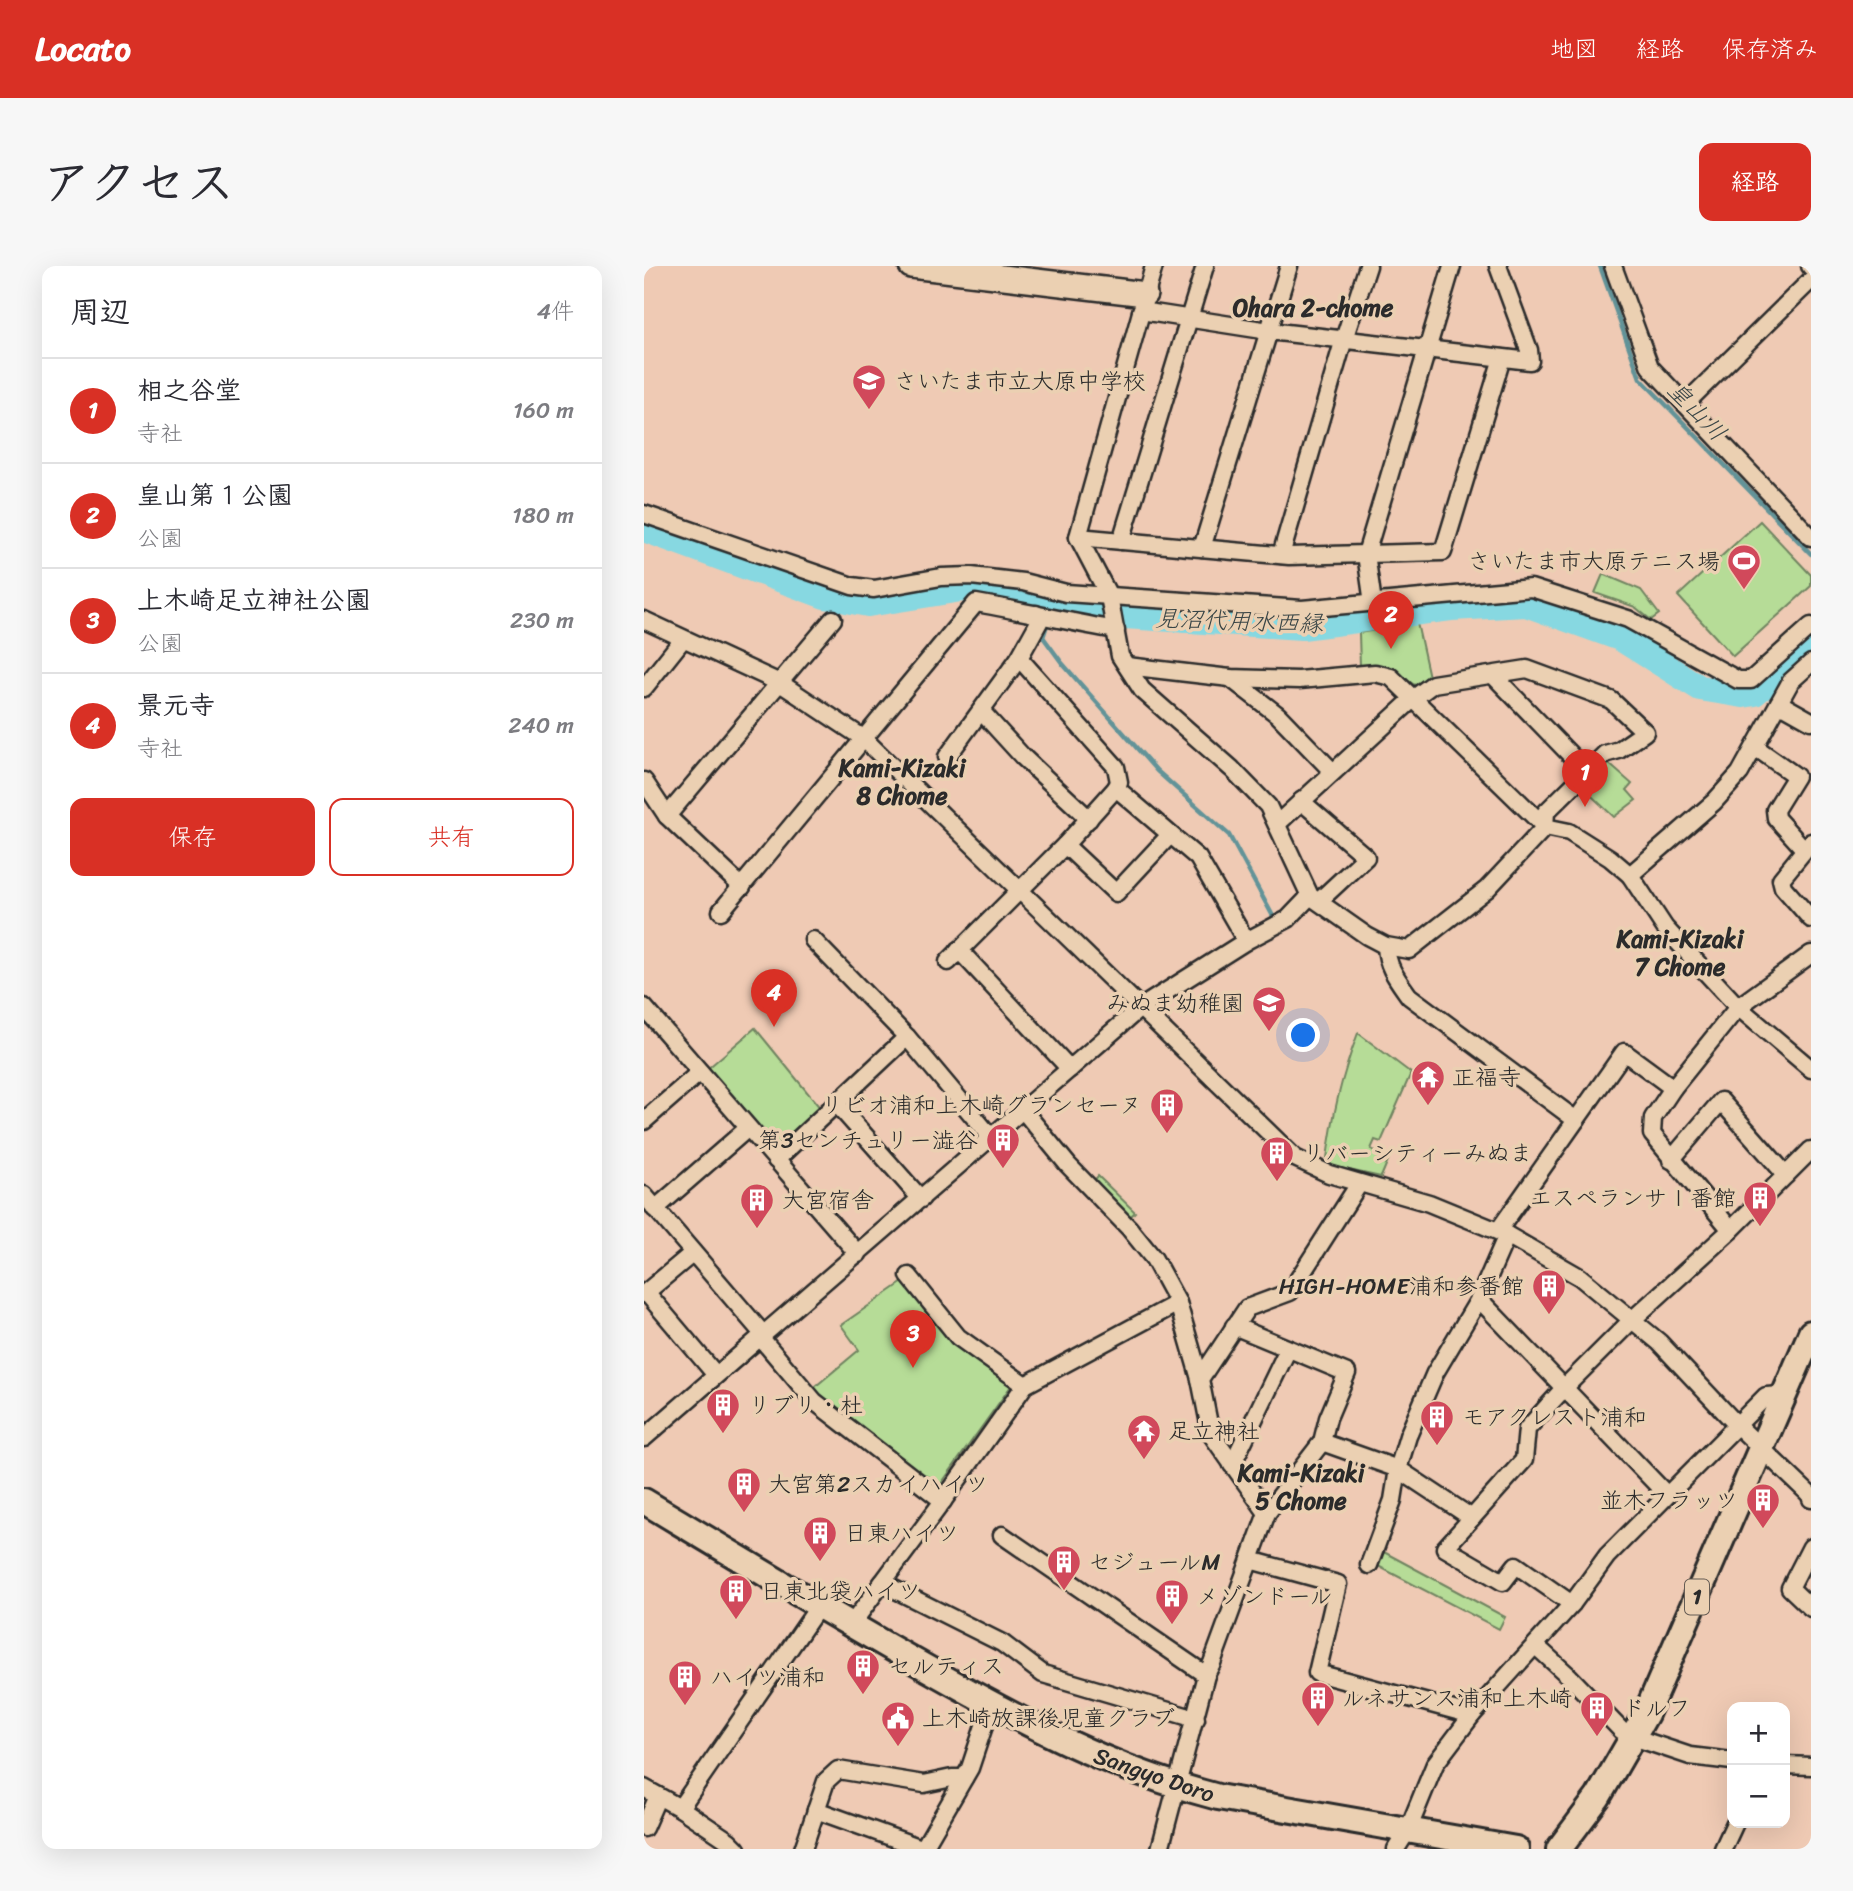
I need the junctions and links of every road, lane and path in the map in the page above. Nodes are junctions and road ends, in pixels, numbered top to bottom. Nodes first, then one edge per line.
1 (911, 266) edge
2 (1154, 266) edge
3 (1205, 266) edge
4 (1289, 266) edge
5 (1368, 266) edge
6 (1452, 266) edge
7 (1498, 266) edge
8 (1613, 266) edge
9 (1811, 280) edge
10 (1143, 303) junction
11 (1189, 319) junction
12 (1269, 331) junction
13 (1344, 339) junction
14 (1425, 348) junction
15 (1502, 358) junction
16 (1685, 404) junction
17 (644, 514) edge
18 (1078, 537) junction
19 (1811, 537) edge
20 (1121, 541) junction
21 (1202, 548) junction
22 (1366, 554) junction
23 (1281, 555) junction
24 (1110, 596) junction
25 (1373, 603) junction
26 (1036, 614) junction
27 (833, 619) dead end
28 (644, 620) edge
29 (1811, 626) edge
30 (1116, 630) junction
31 (683, 639) junction
32 (1019, 658) junction
33 (1811, 663) edge
34 (1127, 666) junction
35 (1493, 675) junction
36 (1230, 678) junction
37 (780, 683) junction
38 (644, 688) edge
39 (1414, 698) junction
40 (1779, 703) junction
41 (981, 711) junction
42 (1811, 721) edge
43 (863, 738) junction
44 (1755, 747) junction
45 (947, 757) dead end
46 (1332, 771) junction
47 (1587, 772) junction
48 (644, 781) edge
49 (1116, 788) junction
50 (1301, 801) junction
51 (667, 816) junction
52 (1089, 818) junction
53 (1277, 824) junction
54 (1545, 827) junction
55 (1170, 835) junction
56 (1065, 845) junction
57 (1808, 846) edge
58 (1630, 875) junction
59 (742, 887) junction
60 (1019, 890) junction
61 (1315, 898) junction
62 (721, 911) dead end
63 (1811, 919) edge
64 (813, 940) dead end
65 (1246, 941) junction
66 (1386, 946) junction
67 (1811, 954) edge
68 (644, 1007) edge
69 (1738, 1007) junction
70 (1140, 1008) junction
71 (907, 1037) junction
72 (1070, 1069) junction
73 (1811, 1069) edge
74 (700, 1072) junction
75 (1673, 1088) junction
76 (836, 1103) junction
77 (1023, 1110) junction
78 (1576, 1120) junction
79 (644, 1121) edge
80 (748, 1128) junction
81 (990, 1136) junction
82 (1811, 1150) edge
83 (776, 1160) junction
84 (1671, 1160) junction
85 (1786, 1175) junction
86 (1359, 1184) junction
87 (644, 1195) edge
88 (921, 1199) junction
89 (655, 1209) junction
90 (1731, 1230) junction
91 (1502, 1233) junction
92 (693, 1253) junction
93 (858, 1254) junction
94 (909, 1276) dead end
95 (645, 1293) edge
96 (1479, 1299) junction
97 (1178, 1303) junction
98 (1632, 1320) junction
99 (1234, 1326) junction
100 (762, 1335) junction
101 (1810, 1337) edge
102 (1288, 1349) junction
103 (716, 1375) junction
104 (1200, 1379) junction
105 (1025, 1385) junction
106 (1564, 1387) junction
107 (1783, 1395) junction
108 (1737, 1425) junction
109 (644, 1438) edge
110 (1322, 1442) junction
111 (1761, 1448) junction
112 (1232, 1465) junction
113 (1398, 1469) junction
114 (1667, 1495) junction
115 (1811, 1499) edge
116 (943, 1500) junction
117 (644, 1501) edge
118 (1267, 1513) junction
119 (1472, 1518) junction
120 (1002, 1535) dead end
121 (1811, 1547) edge
122 (1250, 1560) junction
123 (1368, 1564) dead end
124 (882, 1583) junction
125 (1572, 1604) junction
126 (819, 1606) junction
127 (1811, 1608) edge
128 (851, 1625) junction
129 (1536, 1646) junction
130 (1206, 1675) junction
131 (991, 1705) junction
132 (1472, 1715) junction
133 (1196, 1719) junction
134 (1633, 1737) junction
135 (1727, 1760) edge
136 (1790, 1765) edge
137 (1811, 1766) edge
138 (964, 1777) junction
139 (1175, 1786) junction
140 (651, 1792) edge
141 (680, 1808) junction
142 (816, 1810) junction
143 (644, 1828) edge
144 (1733, 1828) edge
145 (1402, 1840) edge
146 (737, 1849) edge
147 (803, 1849) edge
148 (923, 1849) edge
149 (1160, 1849) edge
150 (1516, 1849) edge
151 (1559, 1849) edge
152 (1723, 1849) edge

1 - 10 street
2 - 10 street
3 - 11 street
4 - 12 street
5 - 13 street
6 - 14 street
7 - 15 street
8 - 16 street
9 - 16 street
10 - 11 street
10 - 18 street
11 - 12 street
11 - 20 street
12 - 13 street
12 - 21 street
13 - 14 street
13 - 23 street
14 - 15 street
14 - 22 street
15 - 22 street
16 - 19 street
17 - 24 street
18 - 20 street
18 - 24 street
20 - 21 street
21 - 23 street
22 - 23 street
22 - 25 street
24 - 25 street
24 - 30 street
25 - 29 street
26 - 30 street
26 - 32 street
26 - 43 street
27 - 37 street
28 - 31 street
30 - 34 street
31 - 37 street
31 - 38 street
32 - 41 street
32 - 49 street
33 - 40 street
34 - 36 street
34 - 53 street
35 - 39 street
35 - 47 street
35 - 47 street
36 - 39 street
36 - 46 street
37 - 43 street
37 - 51 street
39 - 46 street
39 - 54 street
40 - 42 street
40 - 44 street
41 - 45 street
41 - 52 street
43 - 59 street
43 - 60 street
44 - 57 street
44 - 58 street
46 - 50 street
47 - 54 street
48 - 51 street
49 - 52 street
49 - 55 street
50 - 53 street
50 - 61 street
51 - 59 street
52 - 56 street
53 - 61 street
54 - 58 street
54 - 66 street
55 - 56 street
55 - 65 street
56 - 60 street
57 - 63 street
58 - 69 street
59 - 62 street
60 - 70 street
60 - 72 street
61 - 65 street
61 - 66 street
64 - 71 street
65 - 70 street
66 - 78 street
67 - 69 street
68 - 74 street
69 - 73 street
69 - 75 street
70 - 72 street
70 - 86 street
71 - 76 street
71 - 81 street
72 - 77 street
74 - 79 street
74 - 80 street
75 - 78 street
75 - 84 street
76 - 83 street
76 - 88 street
77 - 81 street
77 - 97 street
78 - 91 street
80 - 83 street
80 - 89 street
81 - 88 street
82 - 85 street
83 - 93 street
84 - 85 street
84 - 90 street
85 - 90 street
86 - 91 street
86 - 99 street
87 - 89 street
88 - 93 street
89 - 92 street
90 - 98 street
91 - 96 street
91 - 98 street
92 - 95 street
92 - 100 street
93 - 100 street
94 - 105 street
95 - 103 street
96 - 106 street
96 - 113 street
97 - 104 street
97 - 105 street
98 - 106 street
98 - 108 street
99 - 102 street
99 - 104 street
100 - 103 street
100 - 116 street
101 - 107 main road, 1
102 - 110 street
102 - 112 street
103 - 109 street
104 - 112 street
105 - 116 street
106 - 114 street
106 - 119 street
107 - 108 street
107 - 111 main road, 1
108 - 111 street
108 - 114 street
110 - 113 street
110 - 118 street
111 - 115 street
111 - 134 main road, 1
112 - 118 street
113 - 119 street
113 - 123 street
114 - 125 street
116 - 124 street
117 - 126 main road, Sangyo Doro
118 - 122 street
119 - 125 street
120 - 130 street
121 - 127 street
122 - 130 street
122 - 132 street
124 - 128 street
124 - 133 street
125 - 129 street
126 - 128 main road, Sangyo Doro
126 - 141 street
128 - 131 main road, Sangyo Doro
129 - 132 street
129 - 134 street
130 - 133 street
131 - 138 street
131 - 139 main road, Sangyo Doro
132 - 145 street
133 - 139 street
134 - 135 street
134 - 151 main road, 1
136 - 137 street
138 - 142 street
138 - 148 street
139 - 145 main road, Sangyo Doro
139 - 149 street
140 - 141 street
140 - 143 street
141 - 146 street
142 - 147 street
142 - 148 street
144 - 152 street
145 - 150 main road, Sangyo Doro

